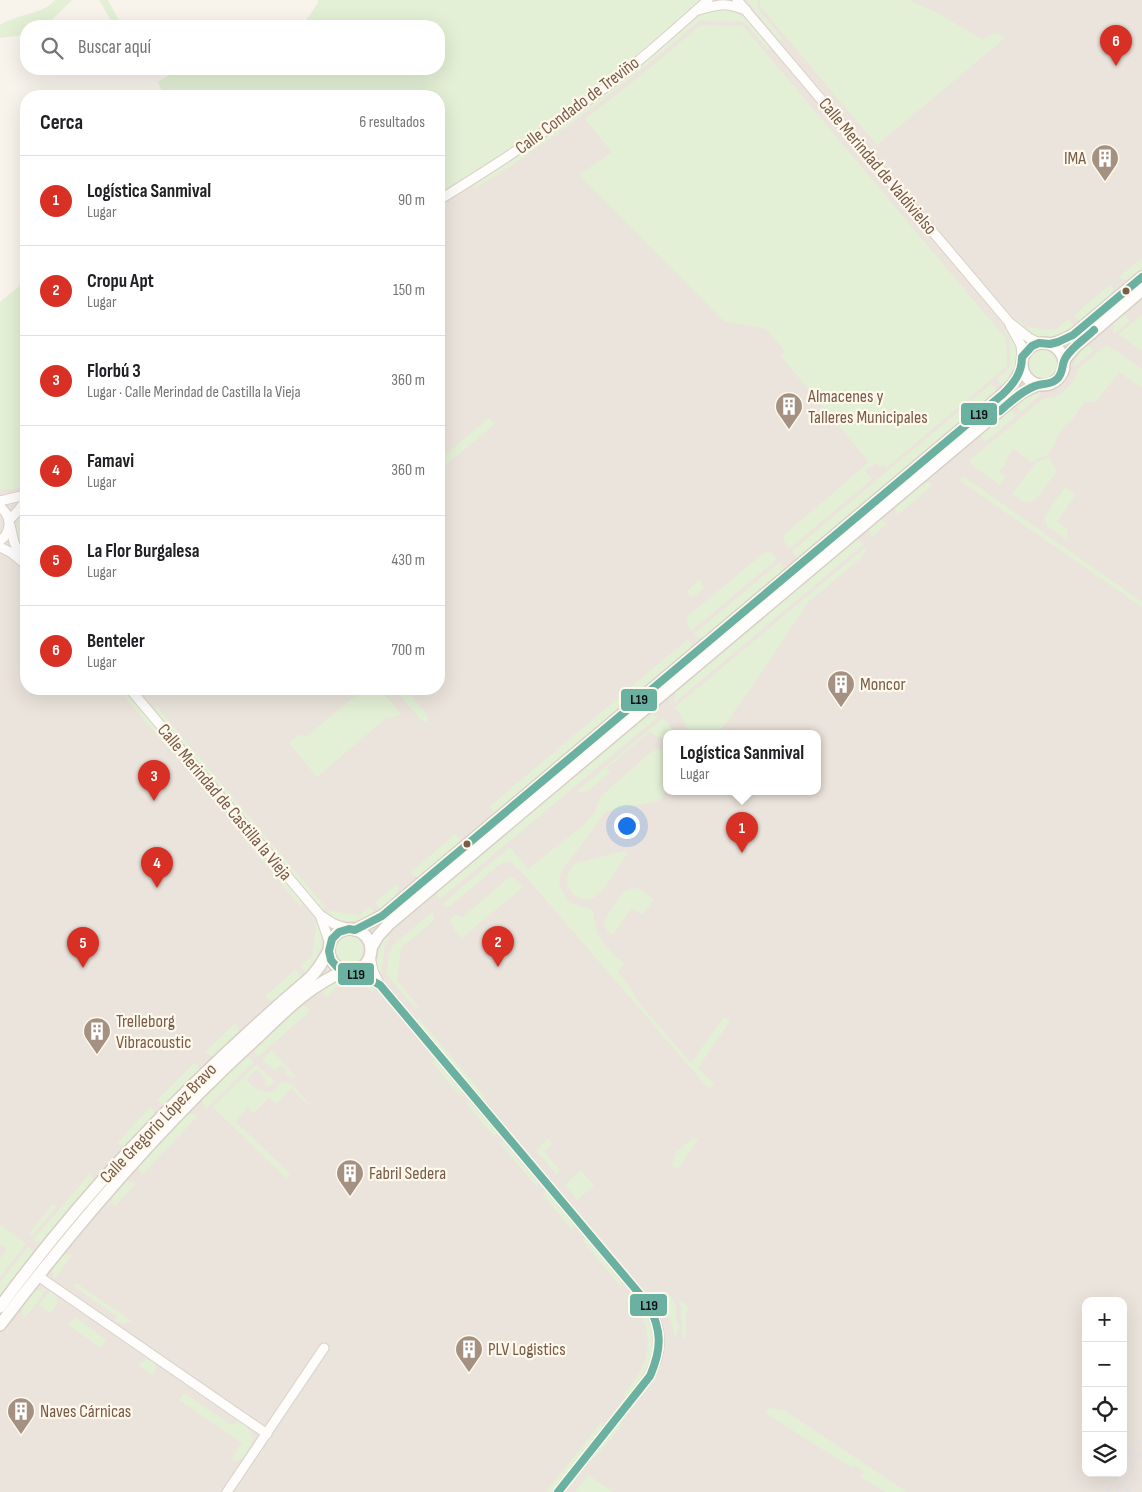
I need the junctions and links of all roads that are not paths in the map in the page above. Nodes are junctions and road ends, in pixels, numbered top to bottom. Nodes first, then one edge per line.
1 (708, 0) edge
2 (737, 0) edge
3 (744, 0) edge
4 (746, 10) junction
5 (696, 11) junction
6 (445, 196) edge
7 (1142, 277) edge
8 (1142, 290) edge
9 (1009, 322) junction
10 (1045, 343) junction
11 (1064, 360) junction
12 (1022, 362) junction
13 (1037, 385) junction
14 (20, 496) edge
15 (0, 501) edge
16 (0, 507) edge
17 (20, 508) edge
18 (9, 521) junction
19 (0, 542) edge
20 (0, 547) edge
21 (20, 554) edge
22 (20, 560) edge
23 (135, 695) edge
24 (320, 915) junction
25 (352, 929) junction
26 (329, 948) junction
27 (370, 952) junction
28 (348, 971) junction
29 (380, 986) junction
30 (38, 1276) junction
31 (0, 1308) edge
32 (0, 1325) edge
33 (324, 1348) dead end
34 (267, 1434) junction
35 (227, 1492) edge
36 (558, 1492) edge

1 - 5 street, Calle Condado de Treviño
2 - 4 street, Calle Merindad de Valdivielso
3 - 4 street, Calle Merindad de Valdivielso
4 - 5 street
4 - 9 street, Calle Merindad de Valdivielso
5 - 6 street, Calle Condado de Treviño
7 - 10 main road
8 - 11 main road
9 - 10 street, Calle Merindad de Valdivielso
9 - 12 street, Calle Merindad de Valdivielso
10 - 11 main road
10 - 12 main road
11 - 13 main road
12 - 13 main road
12 - 25 main road
13 - 27 main road
14 - 15 street
16 - 18 street
17 - 18 street
18 - 19 street
18 - 21 street
20 - 22 street
23 - 24 street, Calle Merindad de Castilla la Vieja
24 - 25 street, Calle Merindad de Castilla la Vieja
24 - 26 street, Calle Merindad de Castilla la Vieja
25 - 26 main road
25 - 27 main road
26 - 28 main road
26 - 31 main road, Calle Gregorio López Bravo
27 - 28 main road
27 - 29 street
28 - 29 street
28 - 30 main road, Calle Gregorio López Bravo
29 - 36 street
30 - 32 main road, Calle Gregorio López Bravo
30 - 34 street
33 - 34 street
34 - 35 street

